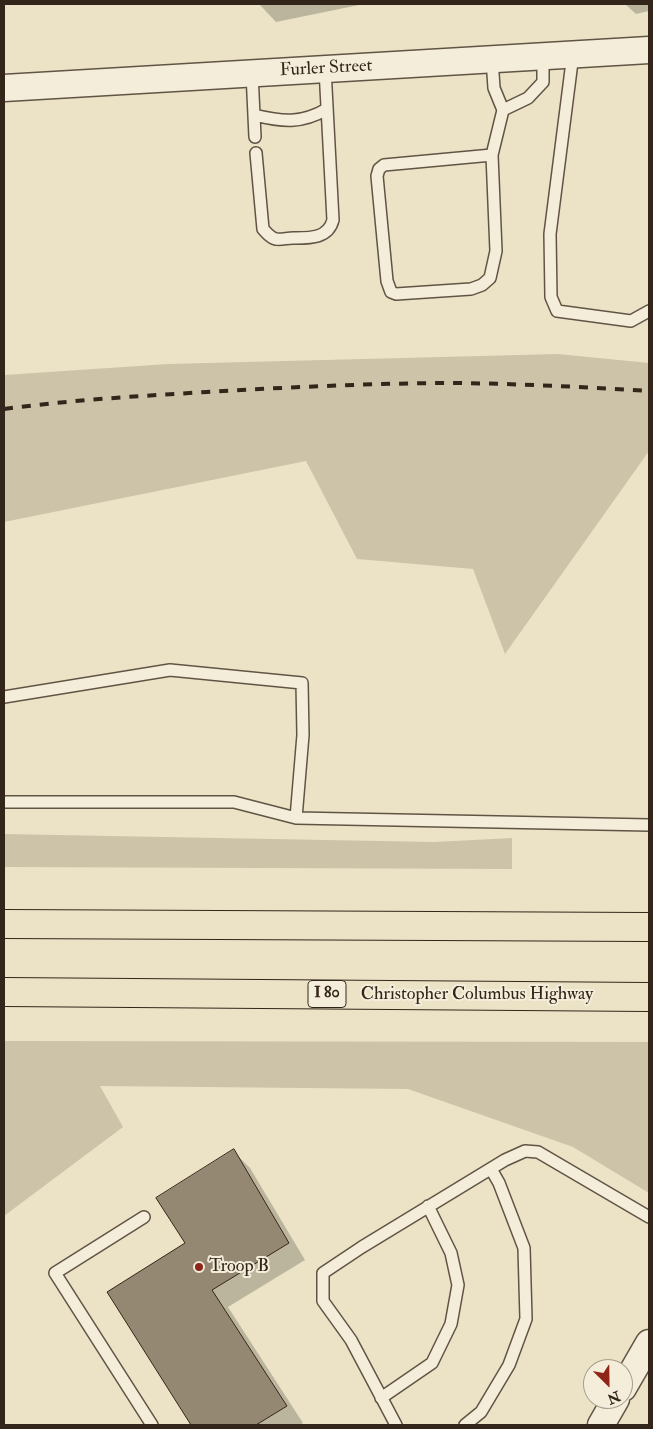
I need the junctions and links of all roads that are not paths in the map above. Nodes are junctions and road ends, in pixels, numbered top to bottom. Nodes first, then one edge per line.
1 (649, 50) edge
2 (574, 54) junction
3 (544, 56) junction
4 (492, 59) junction
5 (325, 69) junction
6 (252, 73) junction
7 (4, 88) edge
8 (328, 110) junction
9 (503, 110) junction
10 (254, 116) junction
11 (255, 137) dead end
12 (256, 153) dead end
13 (492, 155) junction
14 (649, 311) edge
15 (4, 697) edge
16 (4, 802) edge
17 (296, 818) junction
18 (649, 825) edge
19 (4, 924) edge
20 (649, 927) edge
21 (4, 992) edge
22 (649, 997) edge
23 (491, 1169) junction
24 (428, 1206) junction
25 (144, 1217) dead end
26 (649, 1217) edge
27 (649, 1343) edge
28 (633, 1371) edge
29 (382, 1398) junction
30 (610, 1409) edge
31 (152, 1425) edge
32 (396, 1425) edge
33 (465, 1425) edge
34 (601, 1425) edge

1 - 2 street, Furler Street
2 - 3 street, Furler Street
2 - 14 lane
3 - 4 street, Furler Street
3 - 9 lane
4 - 5 street, Furler Street
4 - 9 lane
5 - 6 street, Furler Street
5 - 8 lane
6 - 7 street, Furler Street
6 - 10 lane
8 - 10 lane
8 - 12 lane
9 - 13 lane
10 - 11 lane
13 - 13 lane
15 - 17 lane
16 - 17 lane
17 - 18 lane
19 - 20 highway
21 - 22 highway, Christopher Columbus Highway / I 80
23 - 24 lane
23 - 26 lane
23 - 33 lane
24 - 29 lane
24 - 29 lane
25 - 31 lane
27 - 28 street
29 - 32 lane
30 - 34 street

